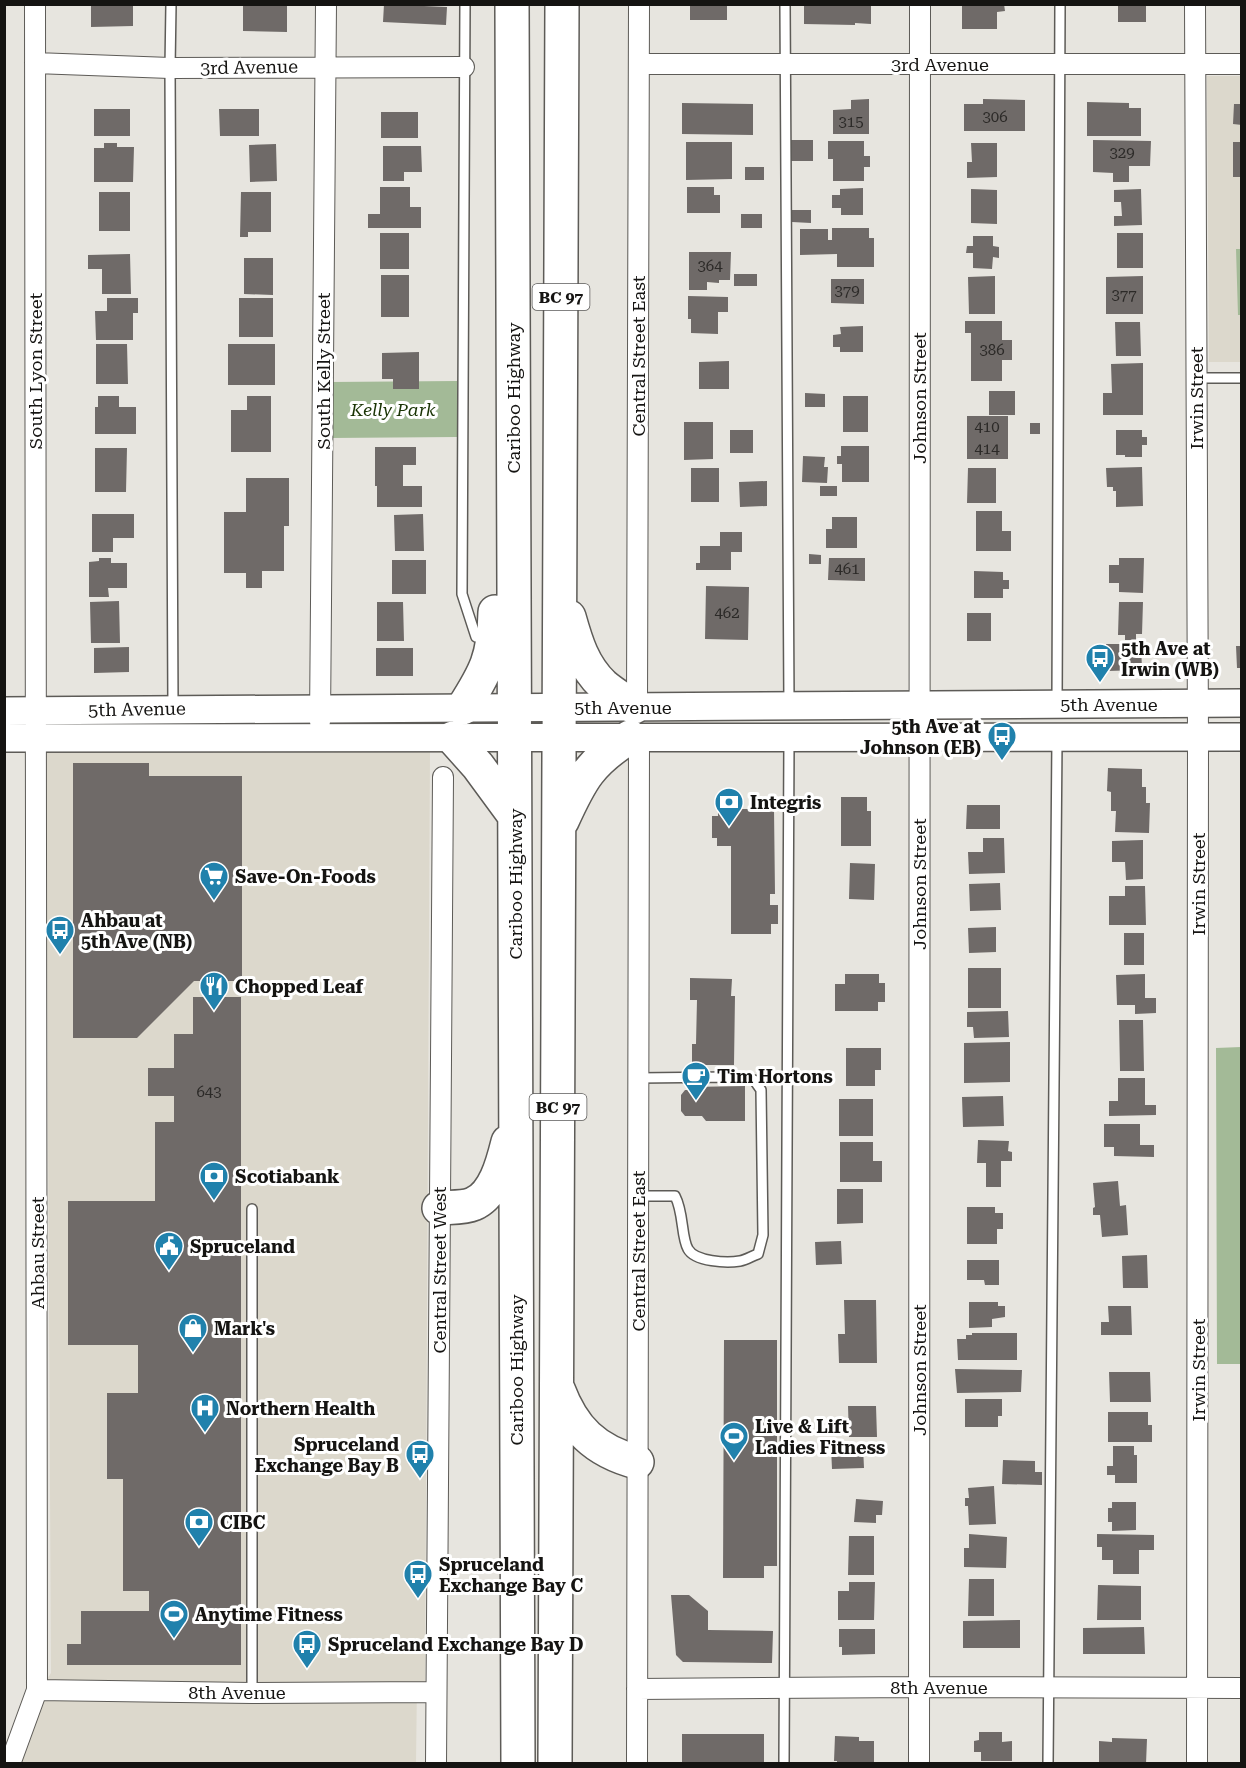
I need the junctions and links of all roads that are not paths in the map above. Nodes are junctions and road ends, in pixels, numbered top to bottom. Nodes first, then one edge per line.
1 (35, 4) edge
2 (171, 4) edge
3 (326, 4) edge
4 (465, 4) edge
5 (512, 4) edge
6 (562, 4) edge
7 (639, 4) edge
8 (785, 4) edge
9 (920, 4) edge
10 (1060, 4) edge
11 (1195, 4) edge
12 (35, 63) junction
13 (1195, 63) junction
14 (639, 64) junction
15 (785, 64) junction
16 (920, 64) junction
17 (1060, 64) junction
18 (1242, 64) edge
19 (325, 66) junction
20 (464, 67) junction
21 (170, 68) junction
22 (513, 293) junction
23 (1196, 378) junction
24 (1242, 378) edge
25 (561, 589) junction
26 (476, 637) dead end
27 (1198, 703) junction
28 (1242, 703) edge
29 (1058, 704) junction
30 (920, 705) junction
31 (789, 706) junction
32 (173, 709) junction
33 (320, 709) junction
34 (4, 711) edge
35 (35, 711) junction
36 (635, 722) junction
37 (458, 723) junction
38 (536, 726) junction
39 (1198, 736) junction
40 (1242, 736) edge
41 (789, 737) junction
42 (920, 737) junction
43 (1058, 737) junction
44 (4, 738) edge
45 (36, 738) junction
46 (320, 738) junction
47 (443, 777) dead end
48 (514, 815) junction
49 (559, 828) junction
50 (638, 1078) junction
51 (515, 1114) junction
52 (638, 1196) junction
53 (557, 1199) junction
54 (440, 1208) junction
55 (252, 1209) dead end
56 (556, 1385) junction
57 (637, 1462) junction
58 (783, 1687) junction
59 (920, 1687) junction
60 (1197, 1687) junction
61 (1048, 1688) junction
62 (1242, 1688) edge
63 (637, 1689) junction
64 (38, 1690) junction
65 (436, 1692) junction
66 (252, 1693) junction
67 (10, 1764) edge
68 (436, 1764) edge
69 (518, 1764) edge
70 (555, 1764) edge
71 (637, 1764) edge
72 (784, 1764) edge
73 (919, 1764) edge
74 (1048, 1764) edge
75 (1197, 1764) edge

1 - 12 street, South Lyon Street
2 - 21 lane
3 - 19 street, South Kelly Street
4 - 20 lane
5 - 22 highway, Cariboo Highway / BC 97
6 - 25 highway, Cariboo Highway / BC 97
7 - 14 street, Central Street East
8 - 15 lane
9 - 16 street, Johnson Street
10 - 17 lane
11 - 13 street, Irwin Street
12 - 21 street, 3rd Avenue
12 - 35 street, South Lyon Street
13 - 17 street, 3rd Avenue
13 - 18 street, 3rd Avenue
13 - 23 street, Irwin Street
14 - 15 street, 3rd Avenue
14 - 36 street, Central Street East
15 - 16 street, 3rd Avenue
15 - 31 lane
16 - 17 street, 3rd Avenue
16 - 30 street, Johnson Street
17 - 29 lane
19 - 20 street, 3rd Avenue
19 - 21 street, 3rd Avenue
19 - 33 street, South Kelly Street
20 - 26 lane
21 - 32 lane
22 - 37 highway
22 - 38 highway, Cariboo Highway / BC 97
23 - 24 lane
23 - 27 street, Irwin Street
25 - 36 highway
25 - 38 highway, Cariboo Highway / BC 97
27 - 28 main road, 5th Avenue
27 - 29 main road, 5th Avenue
27 - 39 street, Irwin Street
29 - 30 main road, 5th Avenue
30 - 31 main road, 5th Avenue
30 - 42 street, Johnson Street
31 - 36 main road, 5th Avenue
32 - 33 main road, 5th Avenue
32 - 35 main road, 5th Avenue
33 - 37 main road, 5th Avenue
33 - 46 street, South Kelly Street
34 - 35 main road, 5th Avenue
35 - 45 street, South Lyon Street
36 - 38 main road, 5th Avenue
36 - 41 main road, 5th Avenue
36 - 49 highway
36 - 50 street, Central Street East
37 - 38 main road, 5th Avenue
37 - 46 main road, 5th Avenue
37 - 48 highway
38 - 48 highway, Cariboo Highway / BC 97
38 - 49 highway, Cariboo Highway / BC 97
38 - 53 highway
39 - 40 main road, 5th Avenue
39 - 43 main road, 5th Avenue
39 - 60 street, Irwin Street
41 - 42 main road, 5th Avenue
41 - 58 lane
42 - 43 main road, 5th Avenue
42 - 59 street, Johnson Street
43 - 61 lane
44 - 45 main road, 5th Avenue
45 - 46 main road, 5th Avenue
45 - 64 street, Ahbau Street
47 - 54 street, Central Street West
48 - 51 highway, Cariboo Highway / BC 97
49 - 53 highway, Cariboo Highway / BC 97
50 - 52 street, Central Street East
50 - 52 lane
51 - 54 highway
51 - 69 highway, Cariboo Highway / BC 97
52 - 57 street, Central Street East
53 - 56 highway, Cariboo Highway / BC 97
54 - 65 street, Central Street West
55 - 66 lane
56 - 57 highway
56 - 70 highway, Cariboo Highway / BC 97
57 - 63 street, Central Street East
58 - 59 street, 8th Avenue
58 - 63 street, 8th Avenue
58 - 72 lane
59 - 61 street, 8th Avenue
59 - 73 street, Johnson Street
60 - 61 street, 8th Avenue
60 - 62 street, 8th Avenue
60 - 75 street, Irwin Street
61 - 74 lane
63 - 71 street, Central Street East
64 - 66 street, 8th Avenue
64 - 67 street, Ahbau Street
65 - 66 street, 8th Avenue
65 - 68 street, Central Street West

